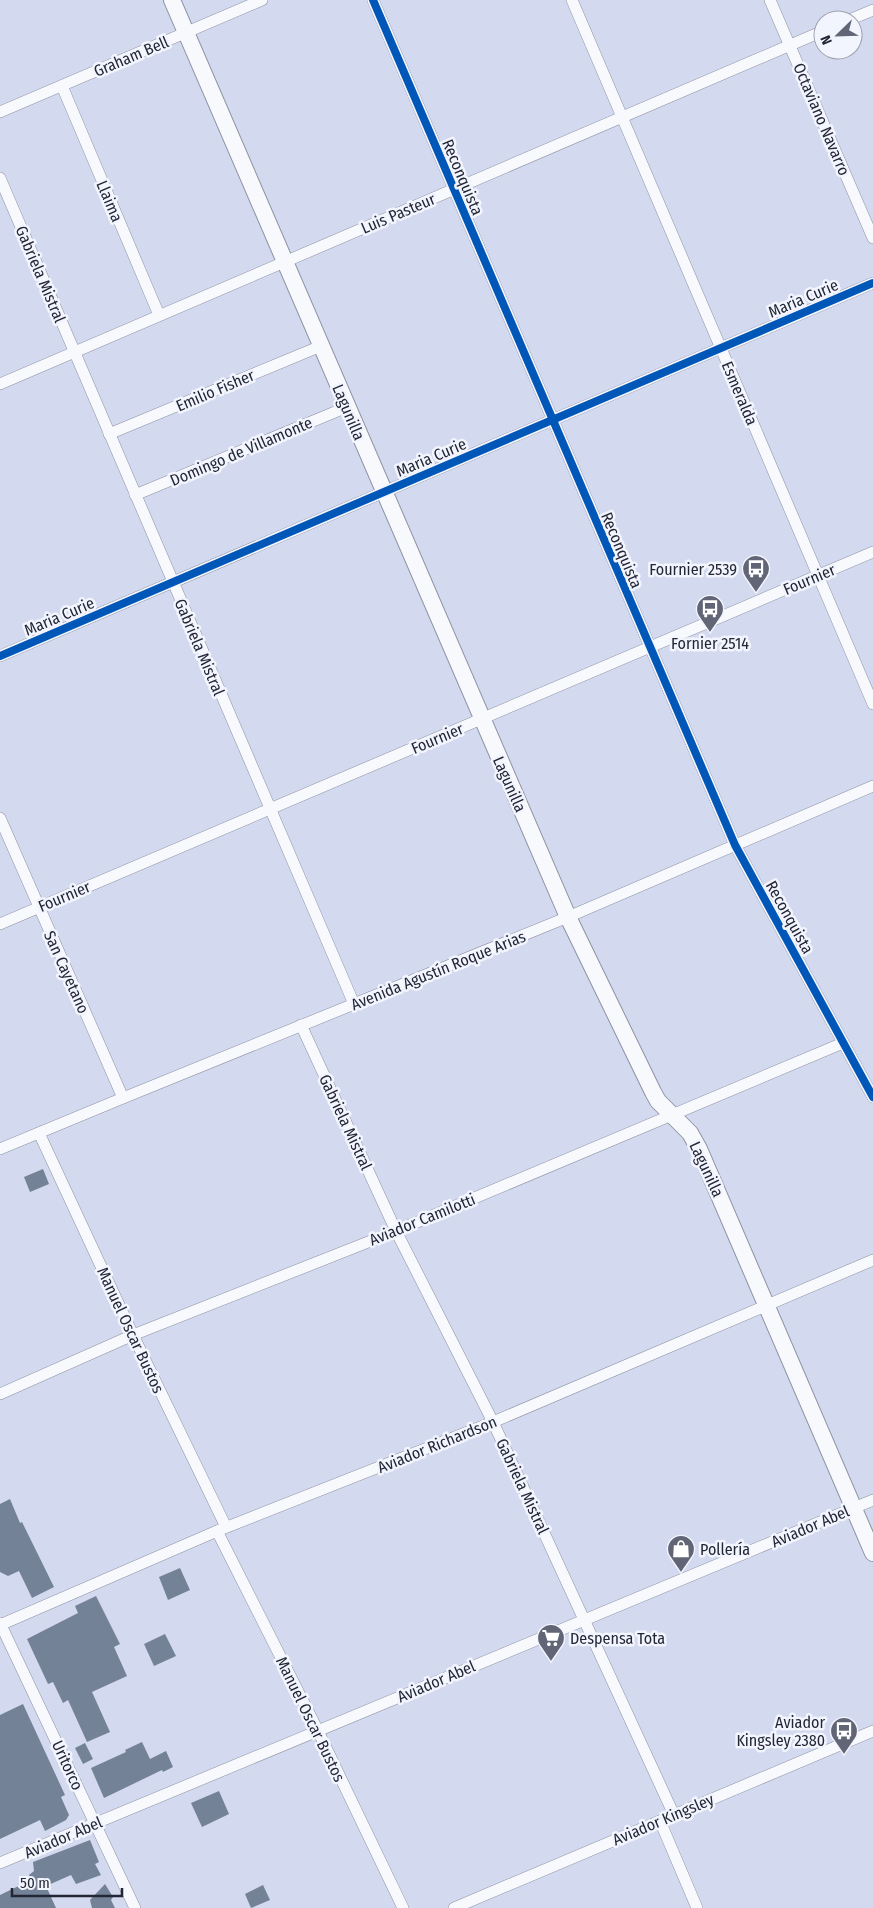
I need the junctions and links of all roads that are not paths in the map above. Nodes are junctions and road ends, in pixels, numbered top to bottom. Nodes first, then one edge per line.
1 (172, 0) edge
2 (262, 0) edge
3 (373, 0) edge
4 (572, 0) edge
5 (770, 0) edge
6 (186, 32) junction
7 (813, 35) edge
8 (790, 45) junction
9 (62, 86) junction
10 (0, 112) edge
11 (622, 117) junction
12 (0, 178) edge
13 (453, 189) junction
14 (873, 238) edge
15 (284, 262) junction
16 (873, 283) edge
17 (159, 315) junction
18 (321, 346) junction
19 (721, 348) junction
20 (74, 352) junction
21 (0, 384) edge
22 (347, 407) junction
23 (552, 420) junction
24 (109, 434) junction
25 (384, 492) junction
26 (135, 495) junction
27 (873, 552) edge
28 (818, 575) junction
29 (173, 582) junction
30 (649, 647) junction
31 (0, 656) edge
32 (873, 704) edge
33 (481, 719) junction
34 (873, 786) edge
35 (270, 809) junction
36 (0, 818) edge
37 (735, 845) junction
38 (38, 907) junction
39 (568, 917) junction
40 (0, 924) edge
41 (354, 1004) junction
42 (301, 1025) junction
43 (843, 1043) junction
44 (873, 1097) edge
45 (123, 1098) junction
46 (673, 1115) junction
47 (39, 1133) junction
48 (0, 1150) edge
49 (396, 1231) junction
50 (873, 1260) edge
51 (767, 1306) junction
52 (133, 1335) junction
53 (0, 1394) edge
54 (493, 1422) junction
55 (873, 1500) edge
56 (854, 1508) junction
57 (221, 1529) junction
58 (873, 1553) edge
59 (585, 1620) junction
60 (0, 1624) edge
61 (318, 1731) junction
62 (873, 1731) edge
63 (674, 1815) junction
64 (660, 1821) junction
65 (95, 1824) junction
66 (0, 1863) edge
67 (135, 1908) edge
68 (403, 1908) edge
69 (454, 1908) edge
70 (697, 1908) edge

1 - 6 main road, Lagunilla
2 - 6 street, Graham Bell
3 - 13 street, Reconquista
4 - 11 street, Esmeralda
5 - 8 street, Octaviano Navarro
6 - 9 street, Graham Bell
6 - 15 main road, Lagunilla
7 - 8 street, Luis Pasteur
8 - 11 street, Luis Pasteur
8 - 14 street, Octaviano Navarro
9 - 10 street, Graham Bell
9 - 17 street, Llaima
11 - 13 street, Luis Pasteur
11 - 19 street, Esmeralda
12 - 20 street, Gabriela Mistral
13 - 15 street, Luis Pasteur
13 - 23 street, Reconquista
15 - 17 street, Luis Pasteur
15 - 18 main road, Lagunilla
16 - 19 street, Maria Curie
17 - 20 street, Luis Pasteur
18 - 22 main road, Lagunilla
18 - 24 street, Emilio Fisher
19 - 23 street, Maria Curie
19 - 28 street, Esmeralda
20 - 21 street, Luis Pasteur
20 - 24 street, Gabriela Mistral
22 - 25 main road, Lagunilla
22 - 26 street, Domingo de Villamonte
23 - 25 street, Maria Curie
23 - 30 street, Reconquista
24 - 26 street, Gabriela Mistral
25 - 29 street, Maria Curie
25 - 33 main road, Lagunilla
26 - 29 street, Gabriela Mistral
27 - 28 street, Fournier
28 - 30 street, Fournier
28 - 32 street, Esmeralda
29 - 31 street, Maria Curie
29 - 35 street, Gabriela Mistral
30 - 33 street, Fournier
30 - 37 street, Reconquista
33 - 35 street, Fournier
33 - 39 main road, Lagunilla
34 - 37 street, Avenida Agustín Roque Arias
35 - 38 street, Fournier
35 - 41 street, Gabriela Mistral
36 - 38 street, San Cayetano
37 - 39 street, Avenida Agustín Roque Arias
37 - 43 street, Reconquista
38 - 40 street, Fournier
38 - 45 street, San Cayetano
39 - 41 street, Avenida Agustín Roque Arias
39 - 46 main road, Lagunilla
41 - 42 street, Avenida Agustín Roque Arias
42 - 45 street, Avenida Agustín Roque Arias
42 - 49 street, Gabriela Mistral
43 - 44 street, Reconquista
43 - 46 street, Aviador Camilotti
45 - 47 street, Avenida Agustín Roque Arias
46 - 49 street, Aviador Camilotti
46 - 51 main road, Lagunilla
47 - 48 street, Avenida Agustín Roque Arias
47 - 52 street, Manuel Oscar Bustos
49 - 52 street, Aviador Camilotti
49 - 54 street, Gabriela Mistral
50 - 51 street, Aviador Richardson
51 - 54 street, Aviador Richardson
51 - 56 main road, Lagunilla
52 - 53 street, Aviador Camilotti
52 - 57 street, Manuel Oscar Bustos
54 - 57 street, Aviador Richardson
54 - 59 street, Gabriela Mistral
55 - 56 street, Aviador Abel
56 - 58 main road, Lagunilla
56 - 59 street, Aviador Abel
57 - 60 street, Aviador Richardson
57 - 61 street, Manuel Oscar Bustos
59 - 61 street, Aviador Abel
59 - 63 street, Gabriela Mistral
60 - 65 street, Uritorco
61 - 65 street, Aviador Abel
61 - 68 street, Manuel Oscar Bustos
62 - 63 street, Aviador Kingsley
63 - 64 street, Aviador Kingsley
64 - 69 street, Aviador Kingsley
64 - 70 street
65 - 66 street, Aviador Abel
65 - 67 street, Uritorco

